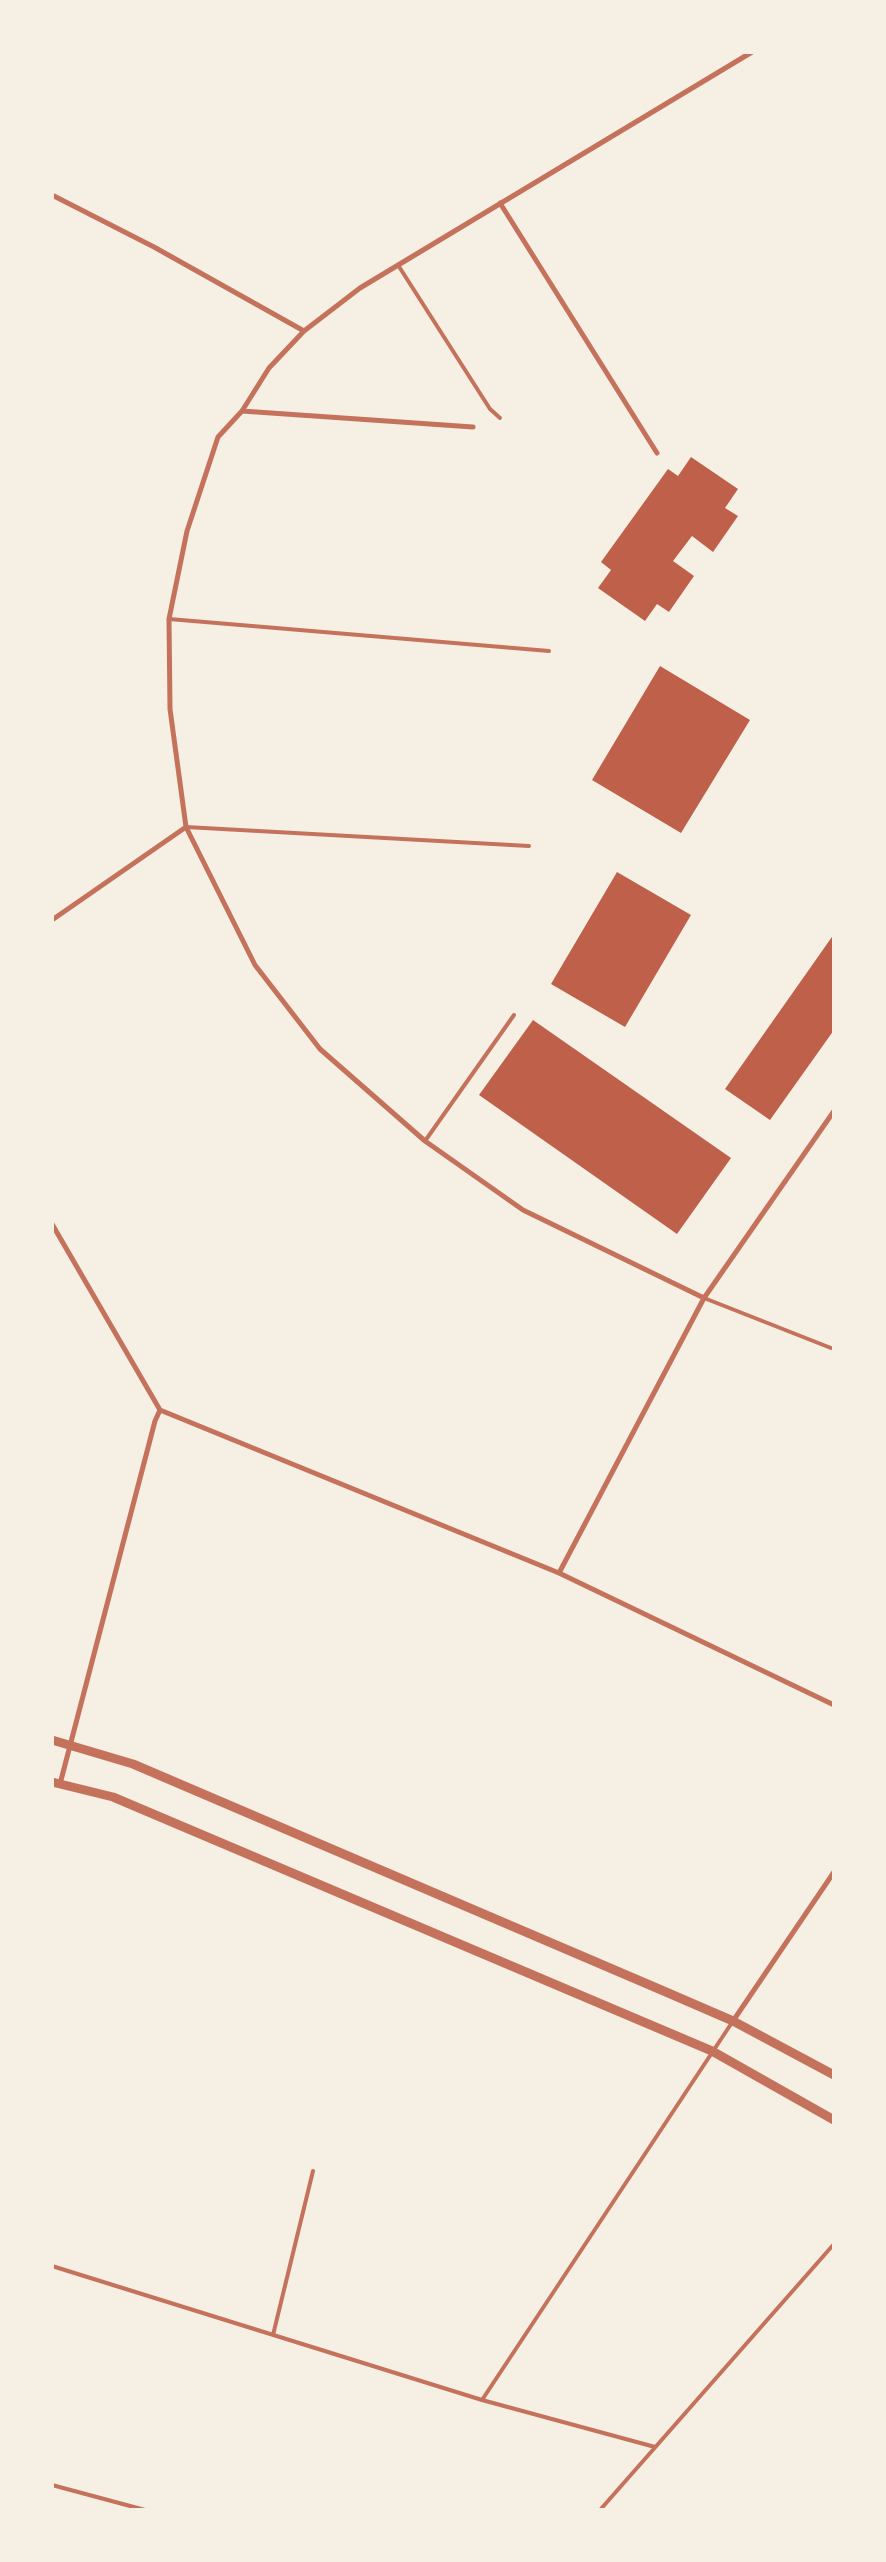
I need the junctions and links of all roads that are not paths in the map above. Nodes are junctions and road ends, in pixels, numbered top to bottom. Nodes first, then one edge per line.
1 (752, 52) edge
2 (52, 195) edge
3 (500, 203) junction
4 (398, 265) junction
5 (304, 331) junction
6 (242, 411) junction
7 (500, 418) dead end
8 (473, 427) dead end
9 (657, 453) dead end
10 (169, 619) junction
11 (549, 652) dead end
12 (186, 828) junction
13 (529, 846) dead end
14 (52, 920) edge
15 (514, 1015) dead end
16 (834, 1111) edge
17 (425, 1141) junction
18 (52, 1224) edge
19 (704, 1298) junction
20 (831, 1348) dead end
21 (160, 1410) junction
22 (559, 1573) junction
23 (834, 1705) edge
24 (52, 1740) edge
25 (71, 1745) junction
26 (56, 1783) edge
27 (834, 1872) edge
28 (733, 2021) junction
29 (712, 2051) junction
30 (834, 2074) edge
31 (834, 2120) edge
32 (313, 2171) dead end
33 (834, 2244) edge
34 (52, 2266) edge
35 (273, 2335) junction
36 (482, 2400) junction
37 (655, 2447) junction
38 (52, 2486) edge
39 (145, 2510) edge
40 (600, 2510) edge

1 - 3 street
2 - 5 street
3 - 4 street
3 - 9 street
4 - 5 street
4 - 7 lane
5 - 6 street
6 - 8 street
6 - 10 street
10 - 11 lane
10 - 12 street
12 - 13 lane
12 - 14 street
12 - 17 street
15 - 17 lane
16 - 19 street
17 - 19 street
18 - 21 street
19 - 20 lane
19 - 22 street
21 - 22 street
21 - 25 street
22 - 23 street
24 - 25 street
25 - 26 street
25 - 28 street
26 - 29 street
27 - 28 street
28 - 29 lane
28 - 30 street
29 - 31 street
29 - 36 lane
32 - 35 lane
33 - 37 lane
34 - 35 lane
35 - 36 lane
36 - 37 lane
37 - 40 lane
38 - 39 lane

